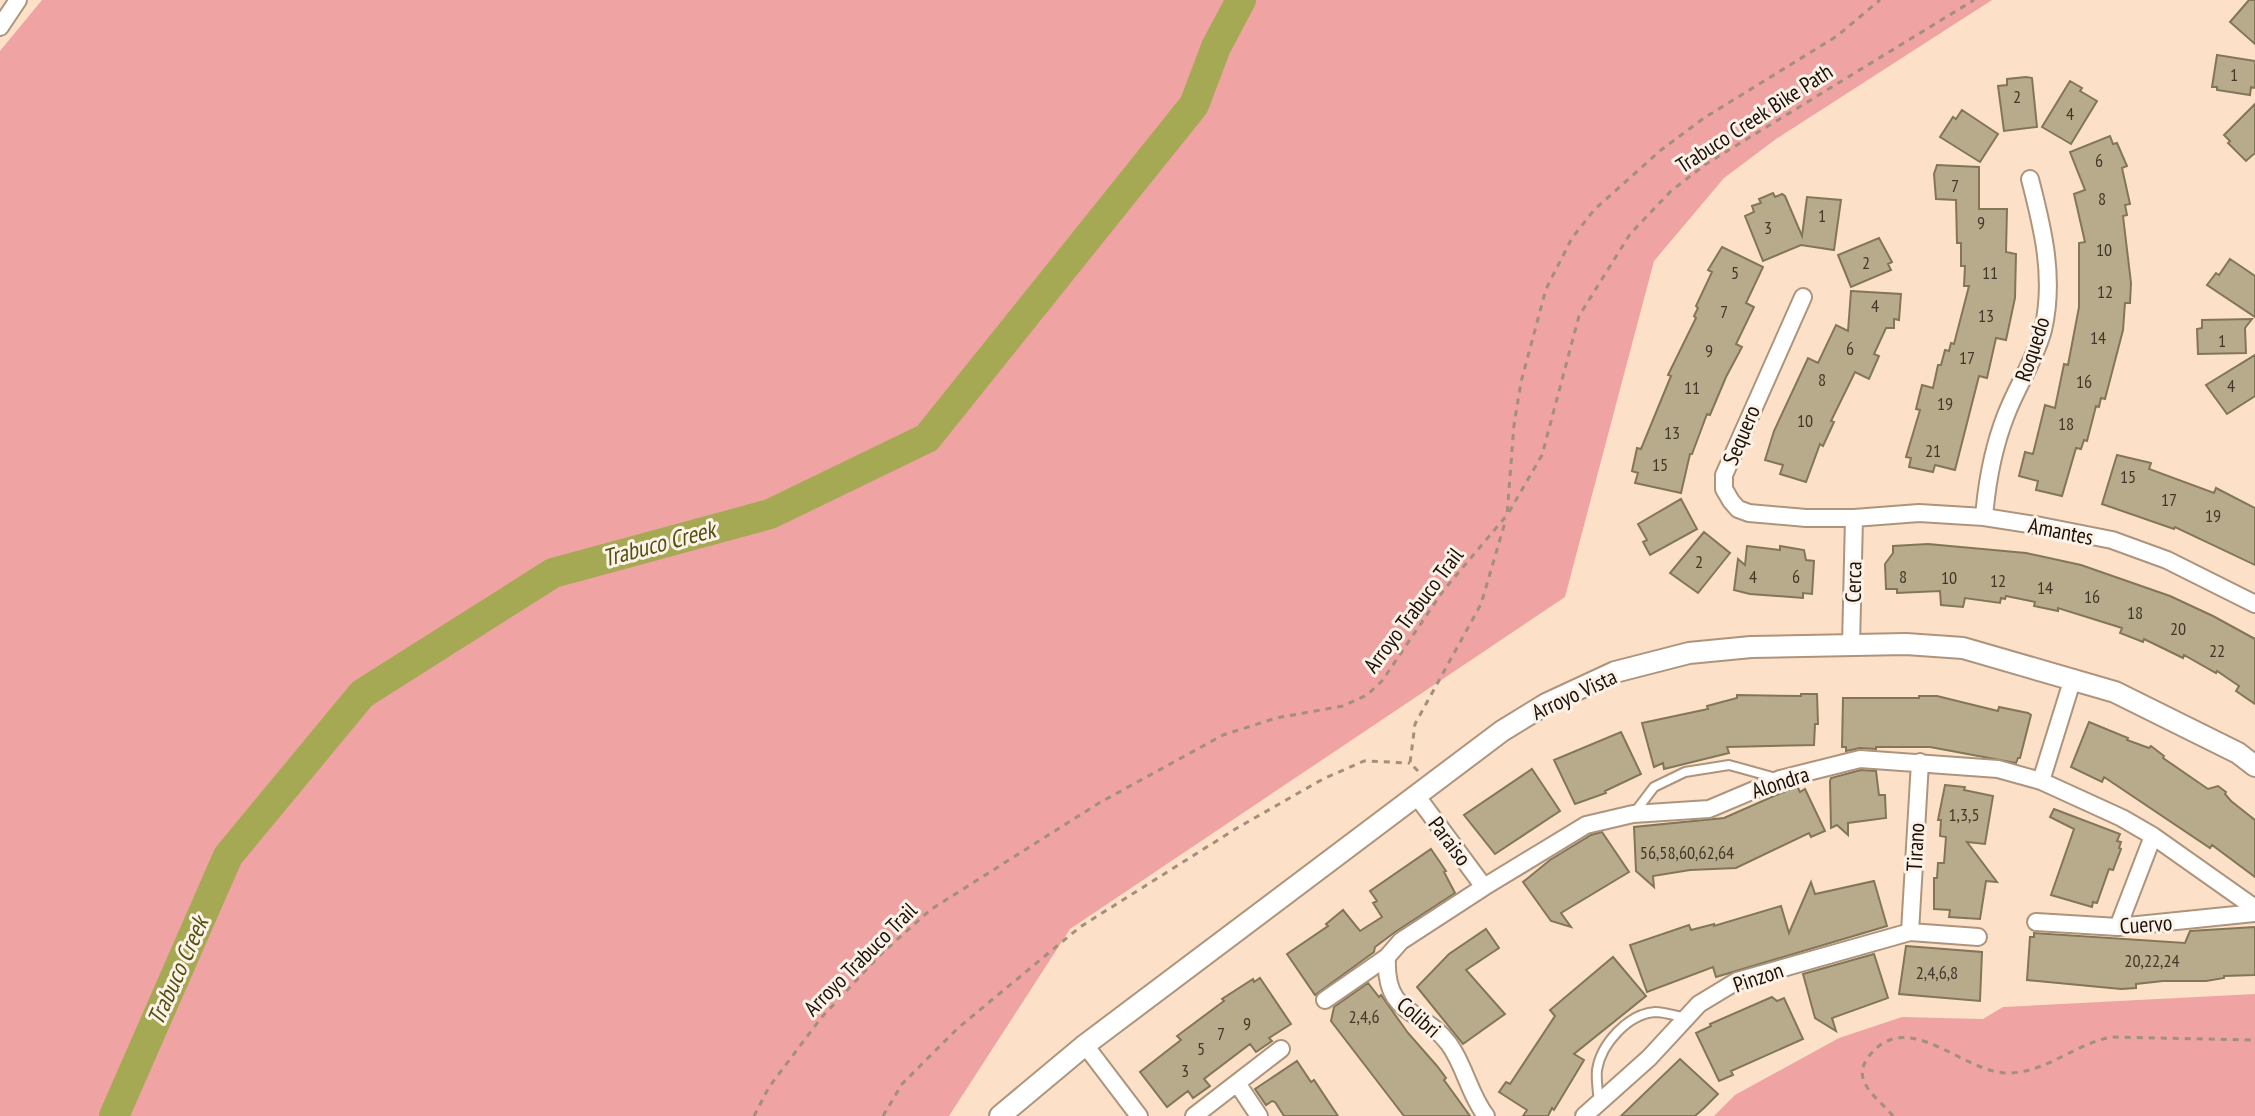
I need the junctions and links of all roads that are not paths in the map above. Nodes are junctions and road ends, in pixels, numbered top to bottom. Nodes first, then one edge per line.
1 (18, 0) edge
2 (0, 27) edge
3 (2030, 179) dead end
4 (1803, 297) dead end
5 (1984, 517) junction
6 (1854, 518) junction
7 (2255, 604) edge
8 (1851, 645) junction
9 (2073, 678) junction
10 (1920, 762) junction
11 (2255, 766) edge
12 (1780, 779) junction
13 (2041, 781) junction
14 (1422, 790) junction
15 (1633, 814) junction
16 (2153, 836) junction
17 (1484, 887) junction
18 (2255, 910) edge
19 (2036, 922) dead end
20 (2118, 927) junction
21 (1910, 932) junction
22 (1978, 937) dead end
23 (1387, 957) junction
24 (1325, 1000) dead end
25 (1686, 1018) junction
26 (1085, 1045) junction
27 (1281, 1049) dead end
28 (1237, 1083) junction
29 (1599, 1102) junction
30 (1000, 1116) edge
31 (1139, 1116) edge
32 (1194, 1116) edge
33 (1259, 1116) edge
34 (1486, 1116) edge
35 (1584, 1116) edge

1 - 2 street
3 - 5 street, Roquedo
4 - 6 street, Sequero
5 - 6 street, Amantes
5 - 7 street, Amantes
6 - 8 street, Cerca
8 - 9 street, Arroyo Vista
8 - 14 street, Arroyo Vista
9 - 11 street, Arroyo Vista
9 - 13 street
10 - 12 street, Alondra
10 - 13 street, Alondra
10 - 21 street, Tirano
12 - 15 street, Alondra
12 - 15 lane
13 - 16 street, Alondra
14 - 17 street, Paraiso
14 - 26 street, Arroyo Vista
15 - 17 street, Alondra
16 - 18 street, Alondra
16 - 20 street
17 - 23 street, Alondra
18 - 20 street, Cuervo
19 - 20 street, Cuervo
21 - 22 street, Pinzon
21 - 25 street, Pinzon
23 - 24 street, Alondra
23 - 34 street, Colibri
25 - 29 street, Pinzon
25 - 29 lane
26 - 30 street, Arroyo Vista
26 - 31 street
27 - 28 street
28 - 32 street
28 - 33 street
29 - 35 street, Pinzon

